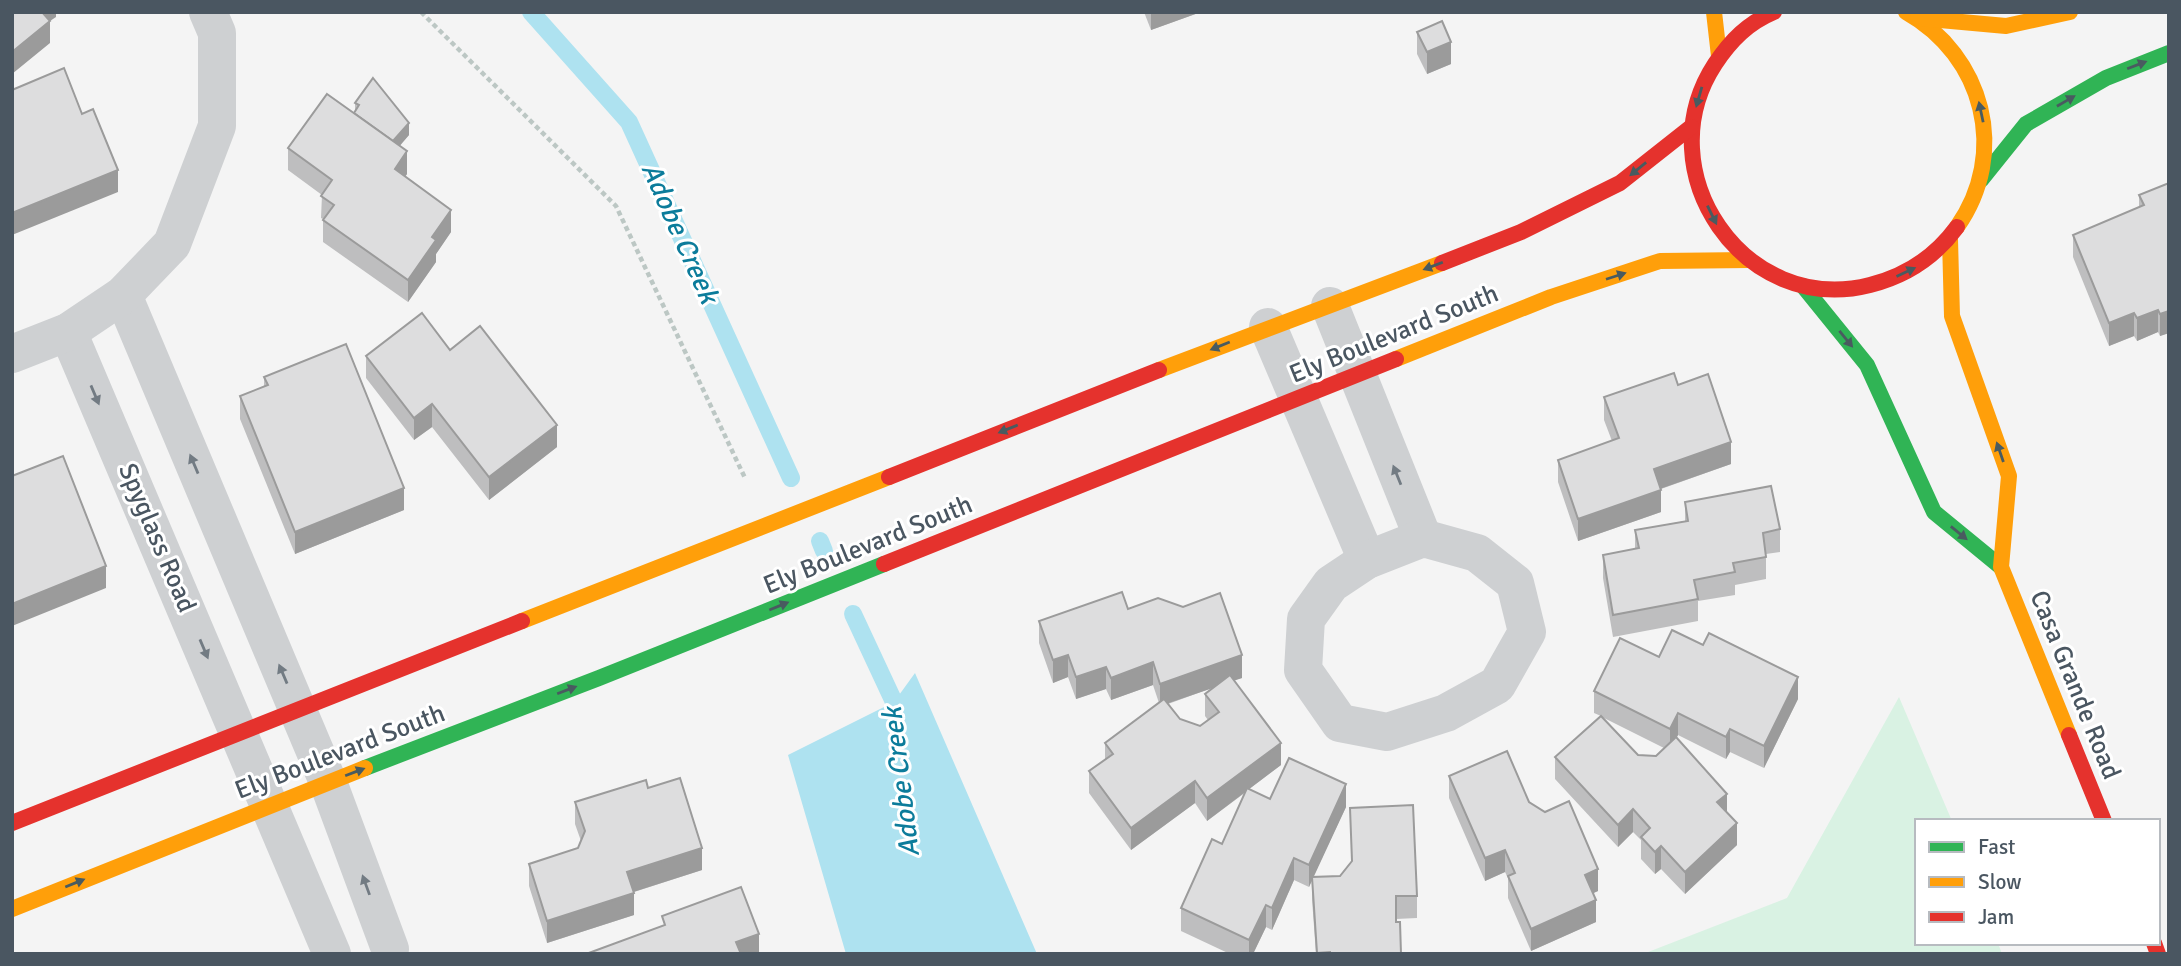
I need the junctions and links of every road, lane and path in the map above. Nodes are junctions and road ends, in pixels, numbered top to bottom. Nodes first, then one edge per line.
1 (208, 12) edge
2 (421, 12) edge
3 (1713, 12) edge
4 (1774, 12) edge
5 (2070, 12) edge
6 (1912, 15) edge
7 (2169, 53) edge
8 (1718, 57) junction
9 (1691, 127) junction
10 (1981, 180) junction
11 (1950, 239) junction
12 (1749, 260) junction
13 (1803, 286) junction
14 (123, 295) junction
15 (1330, 306) junction
16 (1268, 327) junction
17 (68, 332) junction
18 (12, 354) edge
19 (1358, 375) junction
20 (1299, 399) junction
21 (749, 486) dead end
22 (1423, 538) junction
23 (1367, 560) junction
24 (2001, 567) junction
25 (298, 709) junction
26 (240, 732) junction
27 (328, 782) junction
28 (271, 804) junction
29 (2103, 819) edge
30 (12, 823) edge
31 (12, 909) edge
32 (393, 952) edge
33 (332, 954) edge

1 - 14 street
2 - 21 path
3 - 8 street
4 - 8 street
5 - 6 street
10 -> 6 street
10 -> 7 street
8 -> 9 street
9 -> 12 street
9 -> 15 street, Ely Boulevard South
10 - 11 street
13 -> 11 street
24 -> 11 street, Casa Grande Road
12 - 13 street
19 -> 12 street, Ely Boulevard South
13 -> 24 street, Casa Grande Road
14 - 17 street
25 -> 14 street
15 - 16 street, Ely Boulevard South
15 - 19 street
16 - 20 street
16 -> 25 street, Ely Boulevard South
17 - 18 street
17 -> 26 street, Spyglass Road
19 - 20 street, Ely Boulevard South
22 -> 19 street
20 - 23 street
27 -> 20 street, Ely Boulevard South
22 - 23 street
22 - 23 street
24 - 29 street, Casa Grande Road
25 - 26 street, Ely Boulevard South
25 - 27 street
26 - 28 street, Spyglass Road
26 - 30 street, Ely Boulevard South
27 - 28 street, Ely Boulevard South
32 -> 27 street
31 -> 28 street, Ely Boulevard South
28 - 33 street, Spyglass Road

